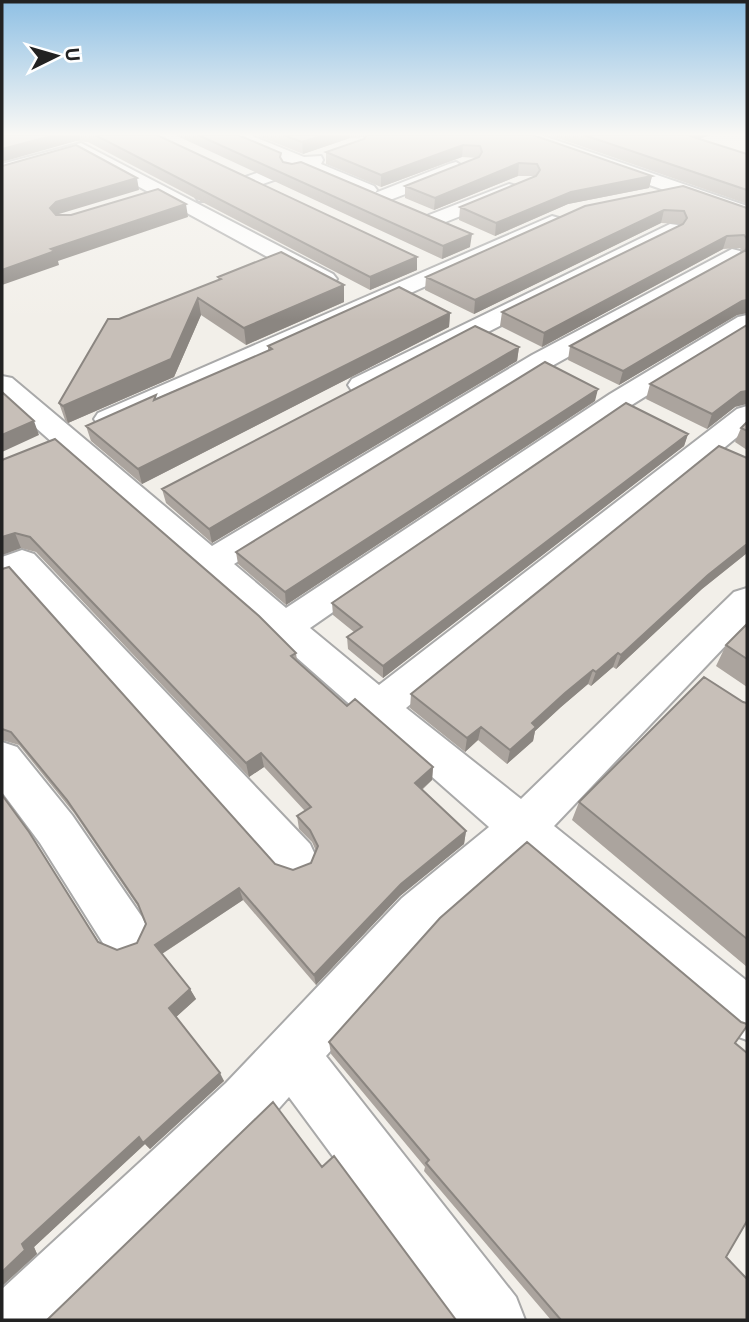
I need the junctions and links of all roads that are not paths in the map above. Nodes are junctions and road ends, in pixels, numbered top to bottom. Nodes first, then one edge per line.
1 (148, 197) edge
2 (170, 197) edge
3 (208, 197) edge
4 (382, 197) edge
5 (490, 197) edge
6 (647, 197) edge
7 (701, 197) edge
8 (138, 200) edge
9 (630, 200) edge
10 (184, 205) junction
11 (576, 211) edge
12 (747, 213) edge
13 (436, 219) junction
14 (670, 230) edge
15 (494, 246) junction
16 (732, 256) edge
17 (416, 258) edge
18 (441, 270) junction
19 (370, 303) junction
20 (461, 321) junction
21 (747, 322) edge
22 (522, 352) junction
23 (2, 384) edge
24 (609, 394) junction
25 (337, 398) edge
26 (747, 415) edge
27 (51, 444) junction
28 (211, 563) junction
29 (2, 572) edge
30 (747, 601) edge
31 (285, 627) junction
32 (379, 708) junction
33 (2, 760) edge
34 (524, 826) junction
35 (294, 859) dead end
36 (125, 934) dead end
37 (747, 1014) edge
38 (291, 1055) junction
39 (16, 1320) edge
40 (493, 1320) edge

1 - 8 street
2 - 10 street
3 - 10 street
4 - 13 street
5 - 13 street
6 - 9 street
7 - 12 street
10 - 19 street
11 - 15 street
13 - 15 street
14 - 20 street
15 - 18 street
16 - 22 street
17 - 18 street
18 - 19 street
19 - 27 street
20 - 22 street
20 - 25 street
21 - 24 street
22 - 24 street
22 - 28 street
23 - 27 street
24 - 31 street
26 - 32 street
27 - 28 street
28 - 31 street
29 - 35 street
30 - 34 street
31 - 32 street
32 - 34 street
33 - 36 street
34 - 37 street
34 - 38 street
38 - 39 street
38 - 40 street

